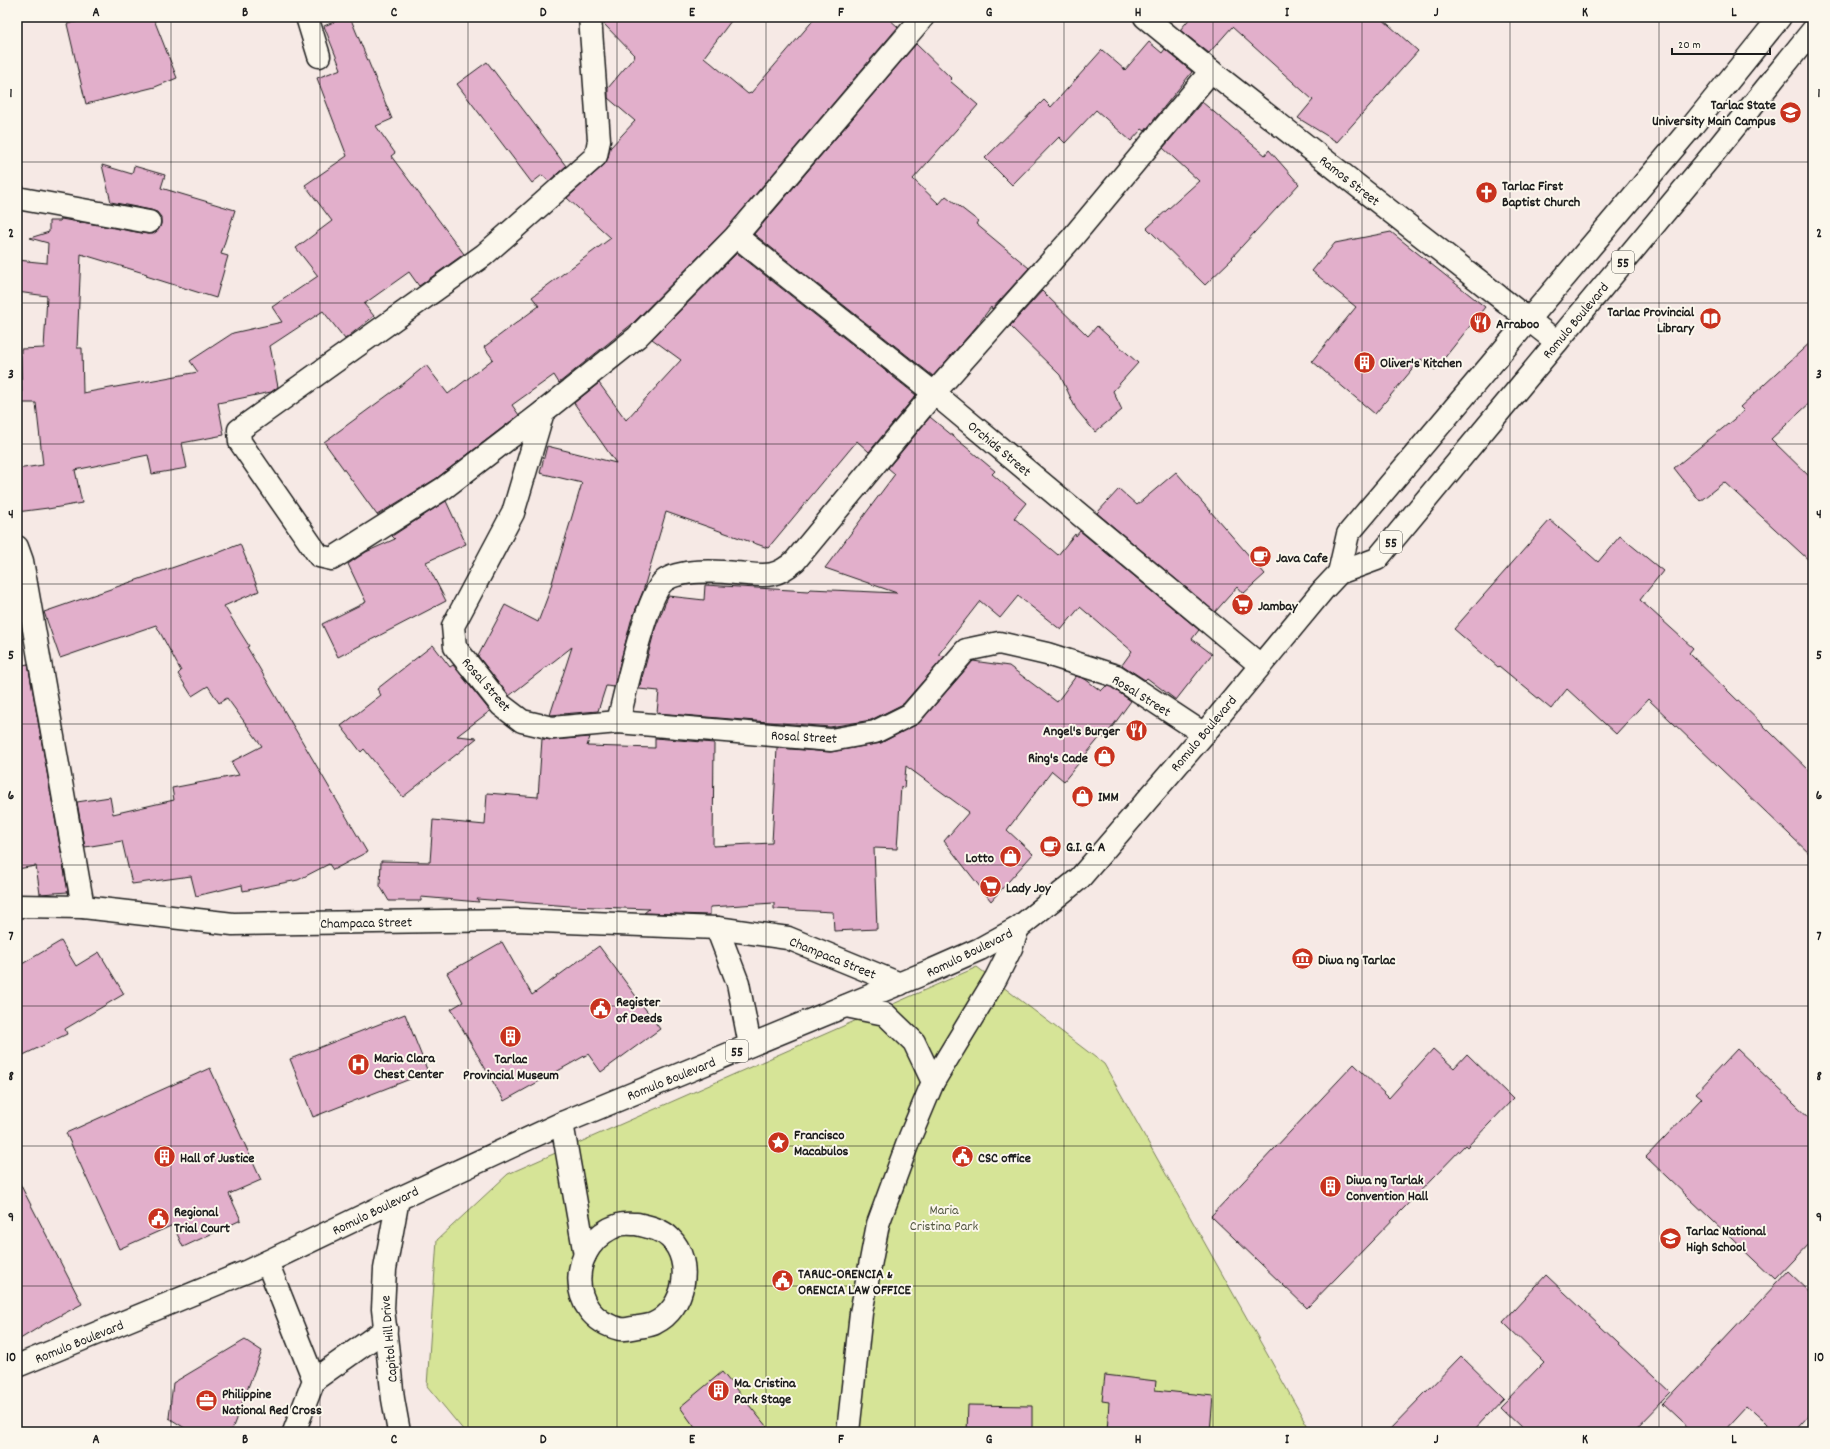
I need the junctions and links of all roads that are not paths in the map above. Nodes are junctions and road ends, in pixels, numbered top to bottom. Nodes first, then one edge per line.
1 (308, 17) edge
2 (590, 17) edge
3 (923, 17) edge
4 (1145, 17) edge
5 (1780, 17) edge
6 (1813, 30) edge
7 (319, 56) dead end
8 (1210, 71) junction
9 (17, 198) edge
10 (149, 222) dead end
11 (736, 236) junction
12 (1528, 320) junction
13 (1557, 342) junction
14 (934, 393) junction
15 (544, 412) junction
16 (17, 547) edge
17 (1339, 573) junction
18 (1260, 665) junction
19 (618, 722) junction
20 (1204, 734) junction
21 (17, 906) edge
22 (83, 907) junction
23 (717, 928) junction
24 (1018, 928) junction
25 (900, 984) junction
26 (846, 1006) junction
27 (750, 1045) junction
28 (933, 1082) junction
29 (562, 1123) junction
30 (398, 1198) junction
31 (585, 1255) junction
32 (267, 1262) junction
33 (386, 1329) junction
34 (17, 1366) edge
35 (314, 1380) junction
36 (294, 1432) edge
37 (399, 1432) edge
38 (848, 1432) edge

1 - 7 main road
2 - 15 main road
3 - 11 main road
4 - 8 main road, Ramos Street
5 - 12 main road, 55
6 - 13 main road, Romulo Boulevard / 55
8 - 12 main road, Ramos Street
8 - 14 main road
9 - 10 main road
11 - 14 main road, Orchids Street
11 - 15 main road
12 - 13 main road, Ramos Street
12 - 17 main road, 55
13 - 17 main road, Romulo Boulevard / 55
14 - 18 main road, Orchids Street
14 - 19 main road
15 - 19 main road, Rosal Street
16 - 22 main road
17 - 18 main road, Romulo Boulevard / 55
18 - 20 main road, Romulo Boulevard / 55
19 - 20 main road, Rosal Street
20 - 24 main road, Romulo Boulevard / 55
21 - 22 main road, Champaca Street
22 - 23 main road, Champaca Street
23 - 25 main road, Champaca Street
23 - 27 main road
24 - 25 main road, Romulo Boulevard / 55
24 - 28 main road
25 - 26 main road, Romulo Boulevard / 55
26 - 27 main road, Romulo Boulevard / 55
26 - 28 main road
27 - 29 main road, Romulo Boulevard / 55
28 - 38 main road
29 - 30 main road, Romulo Boulevard / 55
29 - 31 main road
30 - 32 main road, Romulo Boulevard / 55
30 - 33 main road, Capitol Hill Drive
31 - 31 main road
32 - 34 main road, Romulo Boulevard / 55
32 - 35 main road
33 - 35 main road
33 - 37 main road, Capitol Hill Drive
35 - 36 main road

